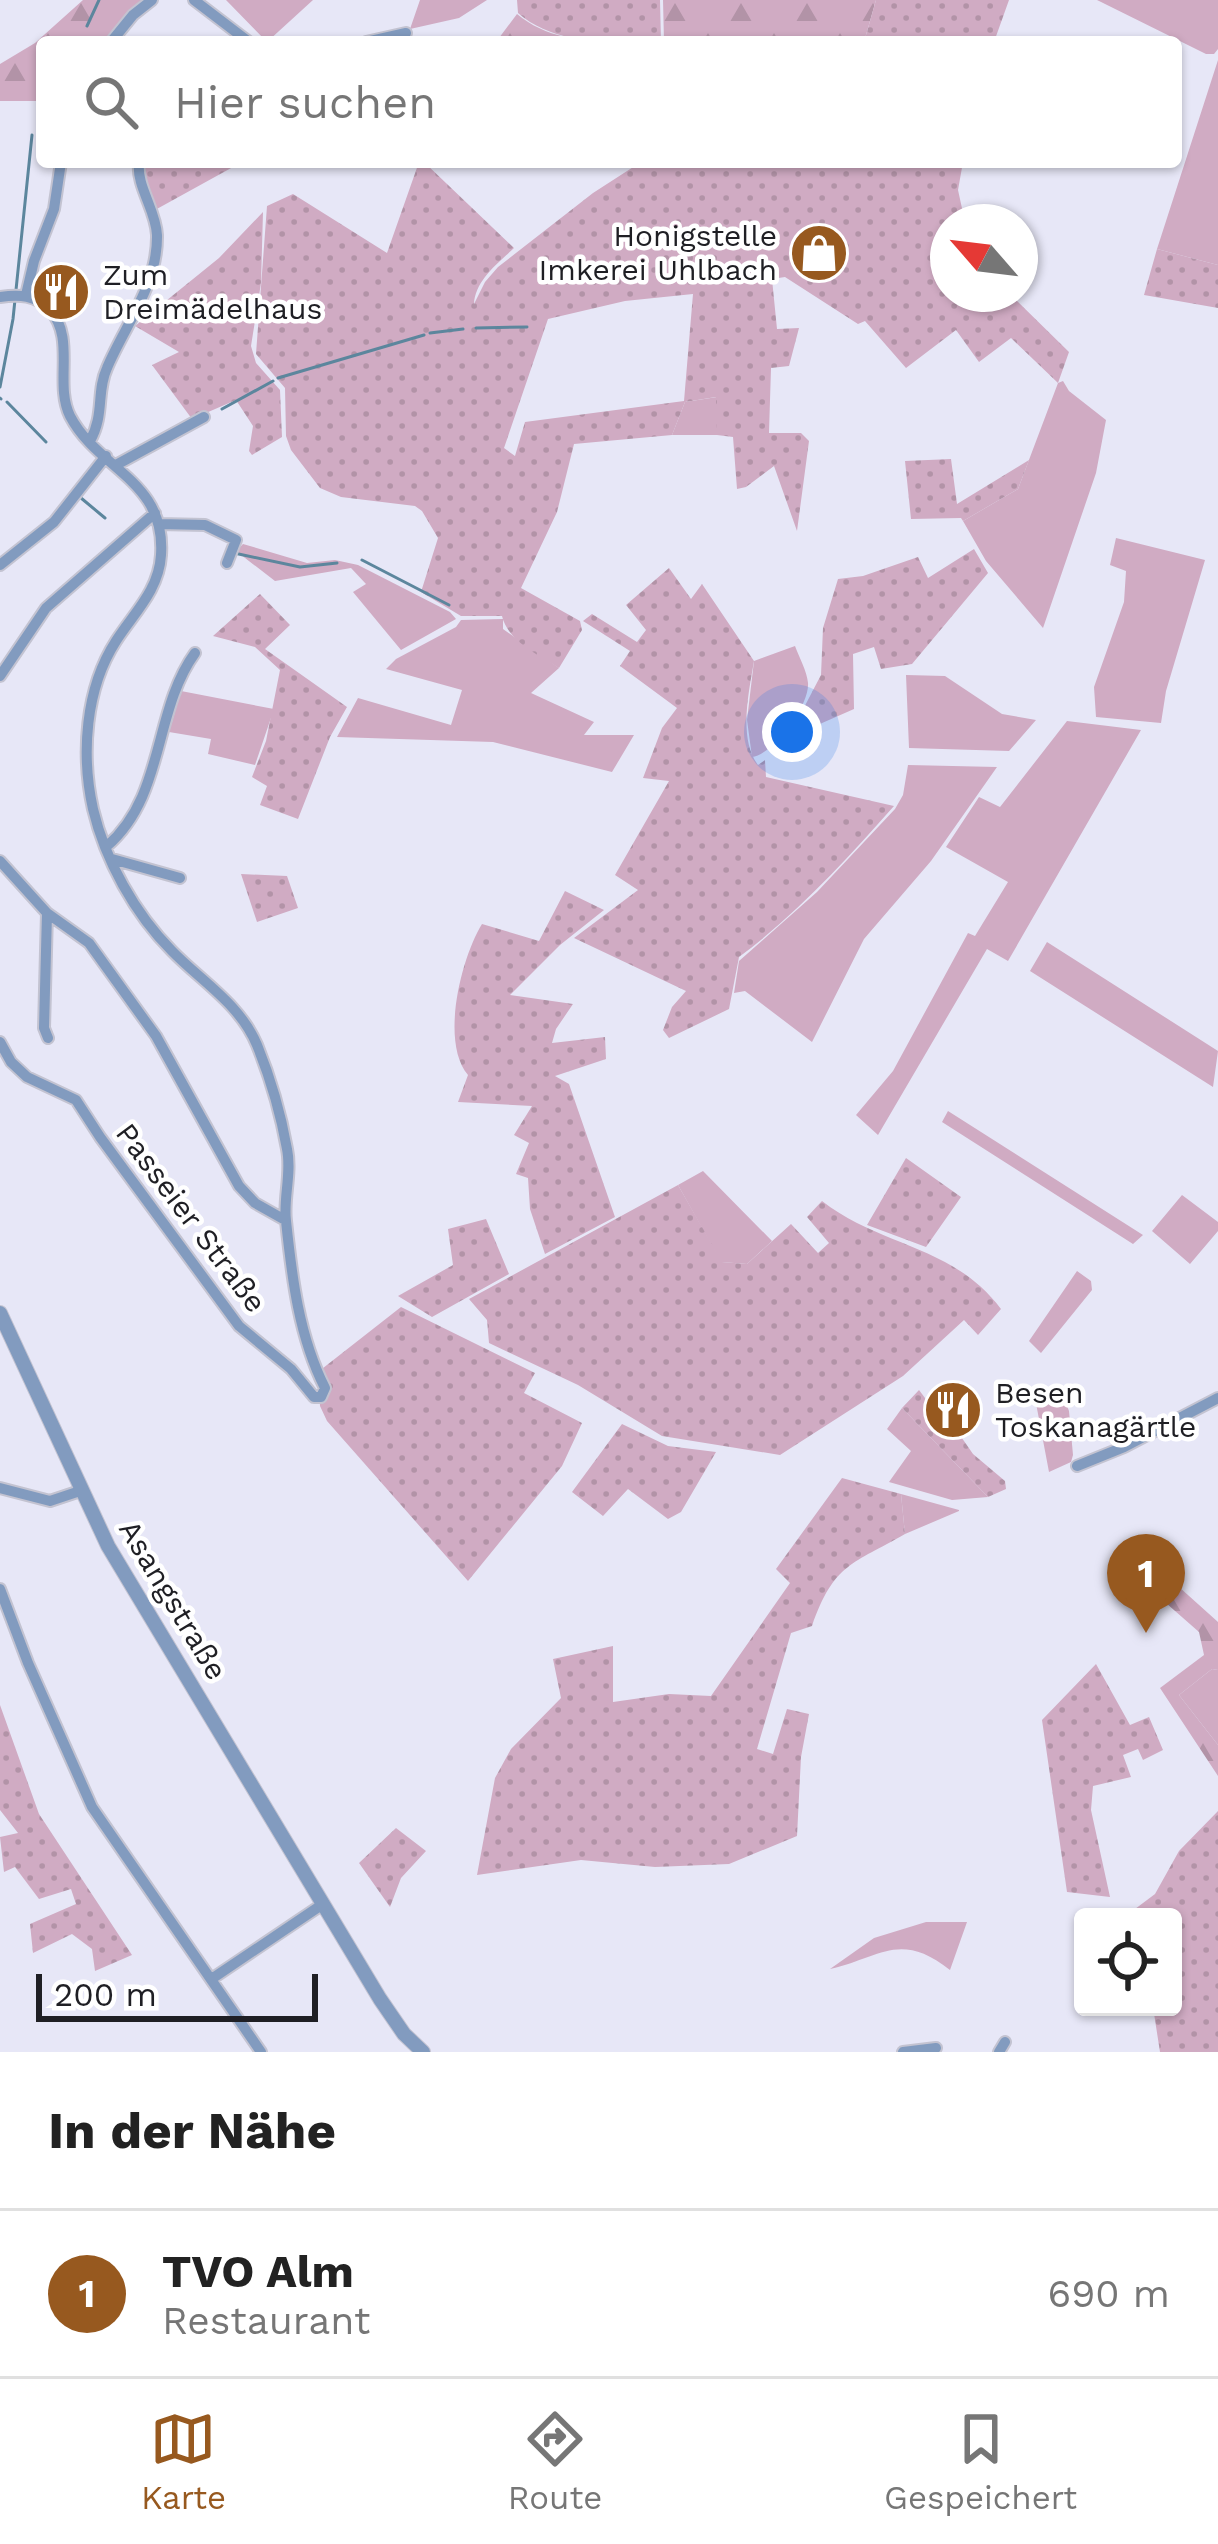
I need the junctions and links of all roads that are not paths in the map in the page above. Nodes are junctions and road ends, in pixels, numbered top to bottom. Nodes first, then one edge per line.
1 (152, 0) edge
2 (194, 0) edge
3 (406, 33) dead end
4 (116, 36) edge
5 (241, 36) edge
6 (393, 36) edge
7 (61, 168) edge
8 (138, 168) edge
9 (14, 295) edge
10 (204, 417) dead end
11 (90, 441) junction
12 (111, 461) junction
13 (157, 519) junction
14 (227, 563) dead end
15 (0, 565) edge
16 (195, 653) dead end
17 (0, 676) edge
18 (106, 846) junction
19 (112, 859) junction
20 (0, 861) edge
21 (180, 878) dead end
22 (47, 913) junction
23 (48, 1038) dead end
24 (0, 1042) edge
25 (285, 1220) junction
26 (0, 1312) edge
27 (1218, 1398) edge
28 (1077, 1466) dead end
29 (0, 1488) edge
30 (80, 1491) junction
31 (0, 1588) edge
32 (323, 1904) junction
33 (213, 1978) junction
34 (936, 2048) dead end
35 (261, 2052) edge
36 (423, 2052) edge
37 (903, 2052) edge

1 - 4 street
2 - 5 street
3 - 6 street
7 - 9 street
8 - 11 street
9 - 11 street
10 - 12 street
11 - 12 street
12 - 13 street
12 - 15 street
13 - 14 street
13 - 17 street
13 - 18 street, Passeier Straße
16 - 18 street
18 - 19 street, Passeier Straße
19 - 21 street
19 - 25 street, Passeier Straße
20 - 22 street
22 - 23 street
22 - 25 street
24 - 25 street, Passeier Straße
26 - 30 street, Asangstraße
27 - 28 street
29 - 30 street
30 - 32 street, Asangstraße
31 - 33 street
32 - 33 street
32 - 36 street, Asangstraße
33 - 35 street
34 - 37 street

